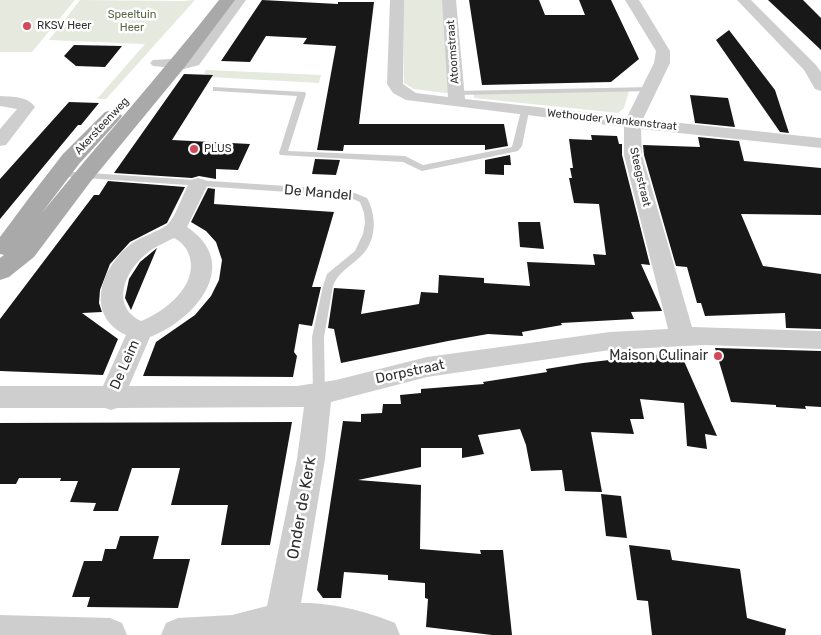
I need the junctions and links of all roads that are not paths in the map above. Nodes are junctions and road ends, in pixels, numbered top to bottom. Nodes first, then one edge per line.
1 (211, 0) edge
2 (227, 0) edge
3 (239, 0) edge
4 (397, 0) edge
5 (449, 0) edge
6 (632, 0) edge
7 (744, 0) edge
8 (168, 63) junction
9 (816, 68) edge
10 (821, 86) edge
11 (216, 89) dead end
12 (650, 89) junction
13 (457, 98) junction
14 (0, 101) edge
15 (524, 111) junction
16 (633, 122) junction
17 (0, 141) edge
18 (821, 142) edge
19 (59, 174) junction
20 (83, 176) junction
21 (198, 184) junction
22 (176, 229) junction
23 (0, 257) edge
24 (0, 271) edge
25 (140, 331) junction
26 (682, 336) junction
27 (821, 340) edge
28 (319, 395) junction
29 (0, 397) edge
30 (111, 398) junction
31 (281, 620) junction
32 (0, 632) edge
33 (110, 635) edge
34 (178, 635) edge
35 (383, 635) edge

1 - 8 main road, Akersteenweg
2 - 8 main road, Akersteenweg
3 - 8 street, Akersteenweg
4 - 13 street, Wethouder Vrankenstraat
5 - 13 street, Atoomstraat
6 - 12 street, Steegstraat
7 - 9 street
8 - 19 main road, Akersteenweg
8 - 20 main road, Akersteenweg
9 - 10 street
11 - 15 lane
12 - 13 lane, Wethouder Vrankenstraat
12 - 16 street, Steegstraat
13 - 15 street, Wethouder Vrankenstraat
14 - 17 street
15 - 16 street, Wethouder Vrankenstraat
16 - 18 street, Wethouder Vrankenstraat
16 - 26 street, Steegstraat
19 - 20 lane, De Mandel
19 - 23 main road, Akersteenweg
20 - 21 lane, De Mandel
20 - 24 main road, Akersteenweg
21 - 22 street
21 - 28 lane, De Mandel
22 - 25 street, De Leim
22 - 25 street, De Leim
25 - 30 street, De Leim
26 - 27 street, Dorpstraat
26 - 28 street, Dorpstraat
28 - 30 street, Dorpstraat
28 - 31 street, Onder de Kerk
29 - 30 street, Dorpstraat
31 - 34 street
31 - 35 street
32 - 33 street

